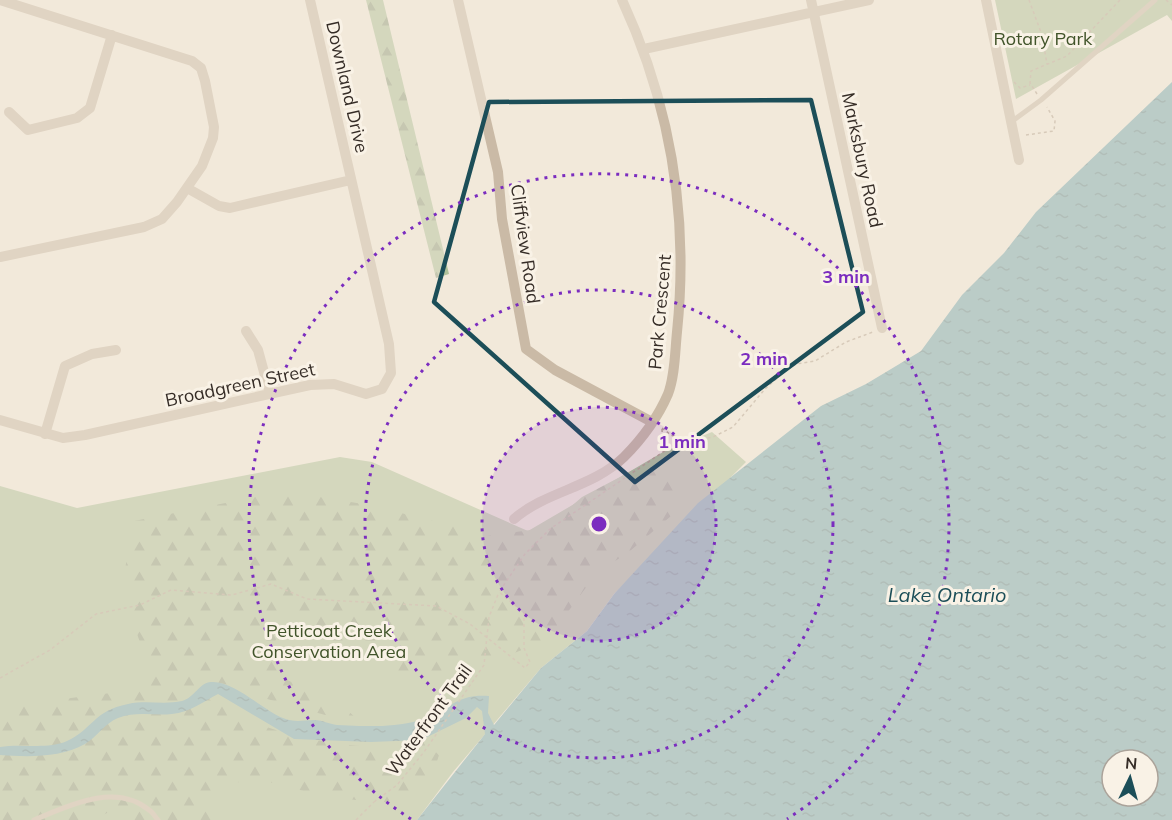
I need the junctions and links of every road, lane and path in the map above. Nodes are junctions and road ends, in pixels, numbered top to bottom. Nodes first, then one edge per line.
1 (0, 0) edge
2 (310, 0) edge
3 (458, 0) edge
4 (622, 0) edge
5 (811, 0) edge
6 (869, 0) edge
7 (986, 0) edge
8 (1029, 0) edge
9 (1155, 0) edge
10 (1166, 0) edge
11 (1172, 5) edge
12 (814, 12) junction
13 (112, 35) junction
14 (644, 49) junction
15 (1047, 65) dead end
16 (9, 112) dead end
17 (1009, 123) junction
18 (1019, 160) dead end
19 (351, 180) junction
20 (188, 188) junction
21 (0, 257) edge
22 (882, 327) joint
23 (246, 331) dead end
24 (116, 350) dead end
25 (270, 394) junction
26 (0, 420) edge
27 (657, 425) junction
28 (45, 434) junction
29 (688, 441) junction
30 (663, 452) junction
31 (514, 519) dead end
32 (499, 592) junction
33 (0, 678) edge
34 (34, 820) edge
35 (158, 820) edge
36 (356, 820) edge

1 - 13 street
2 - 19 street, Downland Drive
3 - 27 street, Cliffview Road
4 - 14 street, Park Crescent
5 - 12 street, Marksbury Road
6 - 12 street
7 - 17 street
8 - 15 path
9 - 17 lane
10 - 11 path
12 - 14 street
12 - 22 street, Marksbury Road
13 - 16 street
13 - 20 street
14 - 27 street, Park Crescent
17 - 18 street
19 - 20 street
19 - 25 street, Broadgreen Street
20 - 21 street
22 - 29 path, Waterfront Trail
23 - 25 street
24 - 28 street
25 - 28 street, Broadgreen Street
26 - 28 street, Broadgreen Street
27 - 29 path
27 - 30 path
27 - 31 street, Park Crescent
29 - 30 path, Waterfront Trail
30 - 32 path, Waterfront Trail
32 - 33 path
32 - 36 path, Waterfront Trail, bridge
34 - 35 lane

